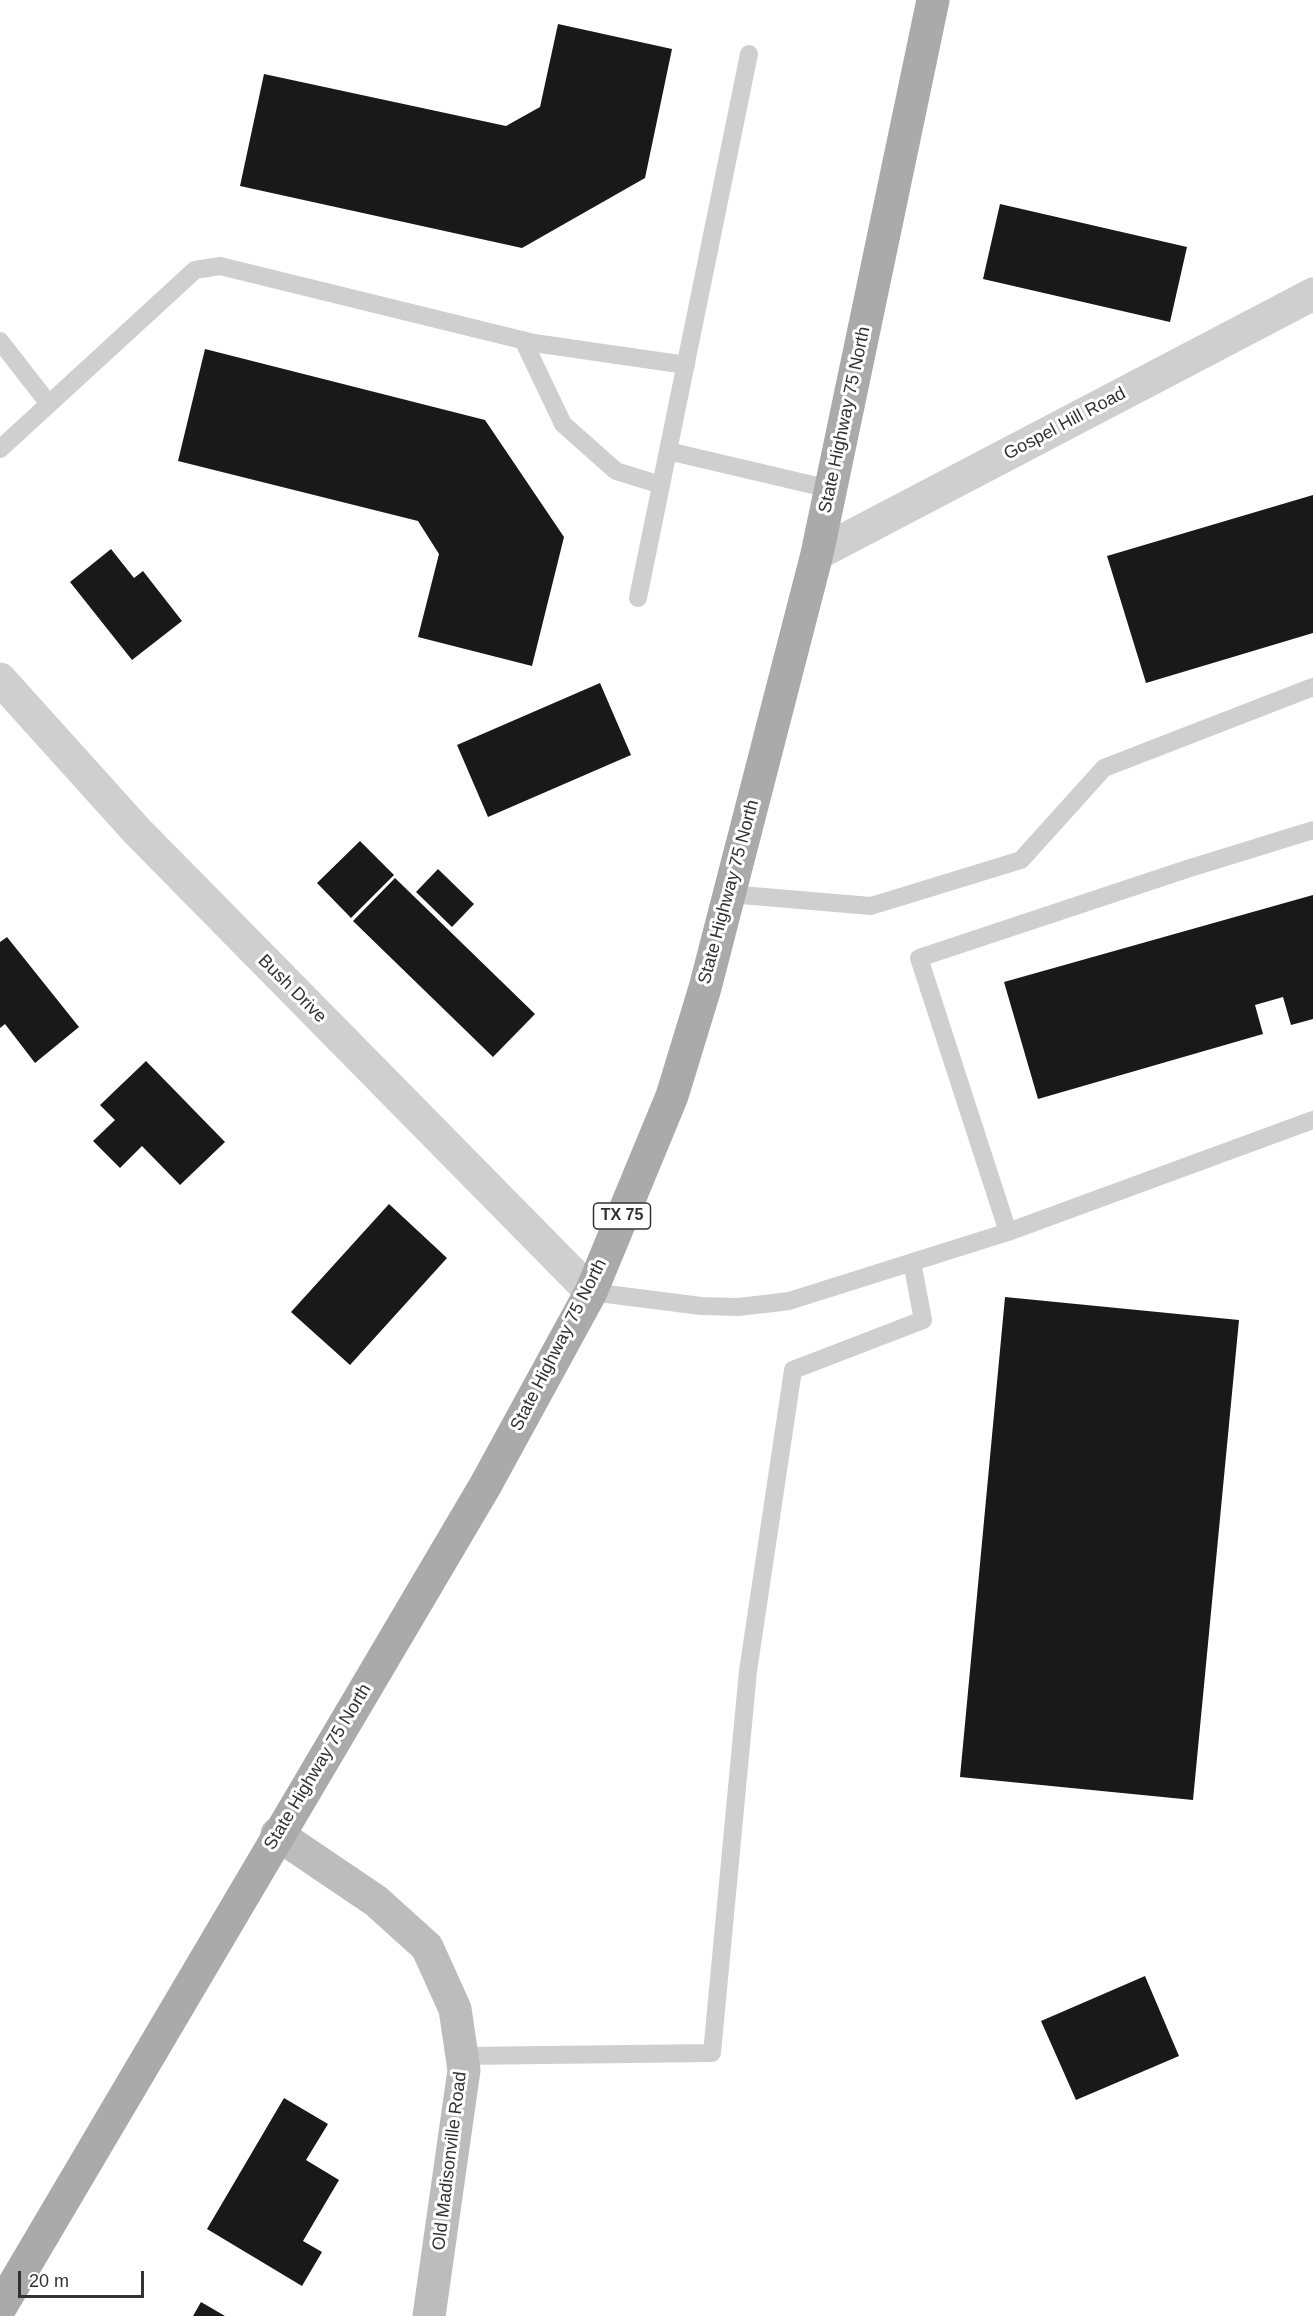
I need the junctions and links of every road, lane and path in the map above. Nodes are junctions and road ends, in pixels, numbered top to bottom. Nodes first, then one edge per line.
1 (933, 0) edge
2 (749, 54) dead end
3 (1313, 294) edge
4 (523, 340) junction
5 (0, 341) edge
6 (686, 364) junction
7 (49, 404) junction
8 (0, 449) edge
9 (668, 451) junction
10 (661, 484) junction
11 (830, 489) junction
12 (817, 554) junction
13 (638, 598) dead end
14 (0, 679) edge
15 (1313, 687) edge
16 (1313, 830) edge
17 (729, 894) junction
18 (1313, 1120) edge
19 (1008, 1232) junction
20 (912, 1262) junction
21 (591, 1292) junction
22 (278, 1834) junction
23 (462, 2056) junction
24 (0, 2308) edge
25 (429, 2316) edge

1 - 11 main road, State Highway 75 North / TX 75
2 - 6 lane
3 - 12 street, Gospel Hill Road
4 - 6 lane
4 - 7 lane
4 - 10 lane
5 - 7 lane
6 - 9 lane
7 - 8 lane
9 - 10 lane
9 - 11 lane
10 - 13 lane
11 - 12 main road, State Highway 75 North / TX 75
12 - 17 main road, State Highway 75 North / TX 75
14 - 21 street, Bush Drive
15 - 17 lane
16 - 19 lane
17 - 21 main road, State Highway 75 North / TX 75
18 - 19 lane
19 - 20 lane
20 - 21 lane
20 - 23 lane
21 - 22 main road, State Highway 75 North / TX 75
22 - 23 street, Old Madisonville Road
22 - 24 main road, State Highway 75 North / TX 75
23 - 25 street, Old Madisonville Road

